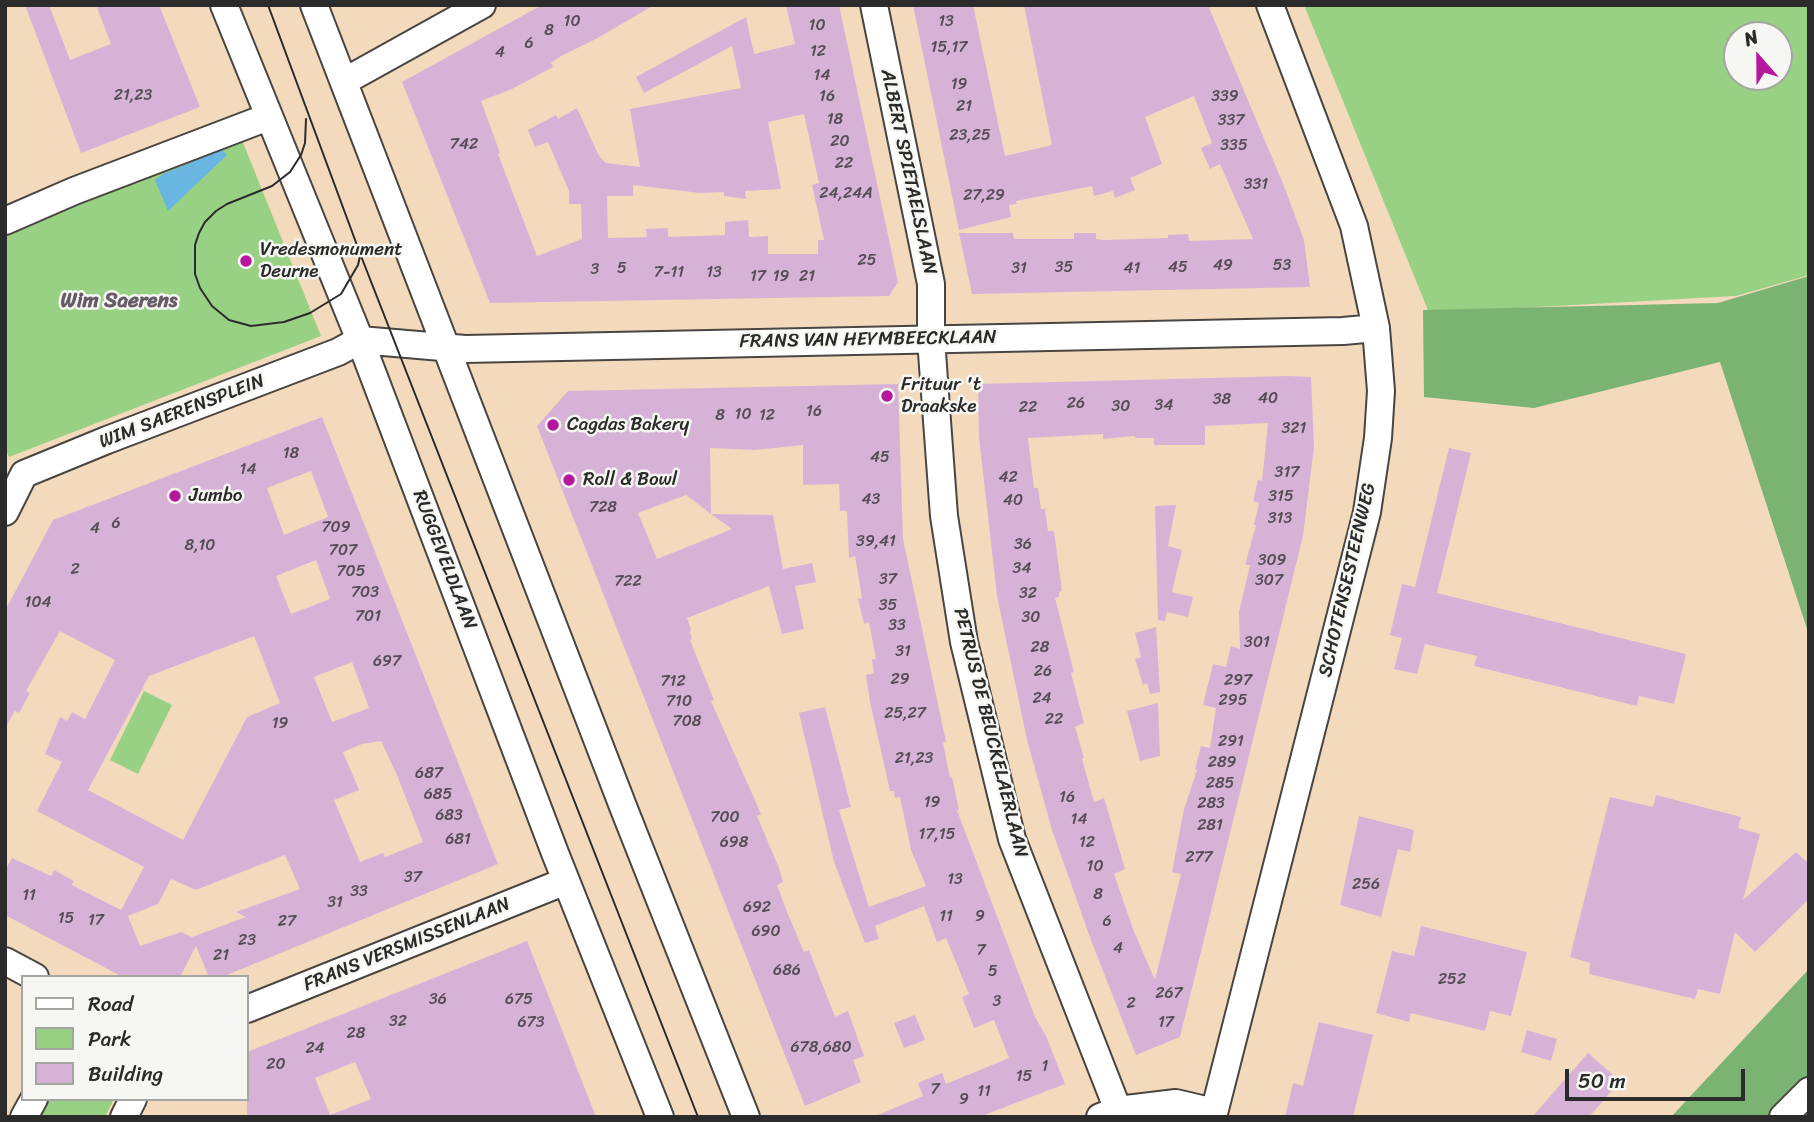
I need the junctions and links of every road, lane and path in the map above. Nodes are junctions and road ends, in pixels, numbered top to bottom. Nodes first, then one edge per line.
1 (224, 5) edge
2 (314, 5) edge
3 (482, 5) edge
4 (874, 5) edge
5 (1270, 5) edge
6 (345, 81) junction
7 (258, 121) junction
8 (5, 221) edge
9 (1376, 328) junction
10 (931, 339) junction
11 (360, 340) junction
12 (448, 348) junction
13 (15, 469) edge
14 (5, 512) edge
15 (566, 881) junction
16 (5, 961) edge
17 (31, 975) edge
18 (248, 1009) edge
19 (1809, 1091) edge
20 (33, 1101) edge
21 (132, 1101) edge
22 (1109, 1113) edge
23 (1214, 1114) edge
24 (1788, 1115) edge
25 (24, 1117) edge
26 (124, 1117) edge
27 (660, 1117) edge
28 (746, 1117) edge

1 - 7 street, RUGGEVELDLAAN
2 - 6 street
3 - 6 street
4 - 10 street, ALBERT SPIETAELSLAAN
5 - 9 street, SCHOTENSESTEENWEG
6 - 12 street
7 - 8 street
7 - 11 street, RUGGEVELDLAAN
9 - 10 street, FRANS VAN HEYMBEECKLAAN
9 - 23 street, SCHOTENSESTEENWEG
10 - 12 street, FRANS VAN HEYMBEECKLAAN
10 - 22 street, PETRUS DE BEUCKELAERLAAN
11 - 12 street, FRANS VAN HEYMBEECKLAAN
11 - 13 street, WIM SAERENSPLEIN
11 - 15 street, RUGGEVELDLAAN
12 - 28 street
13 - 14 street
15 - 18 street, FRANS VERSMISSENLAAN
15 - 27 street, RUGGEVELDLAAN
16 - 17 street
19 - 24 street
20 - 25 street
21 - 26 street
22 - 23 street

